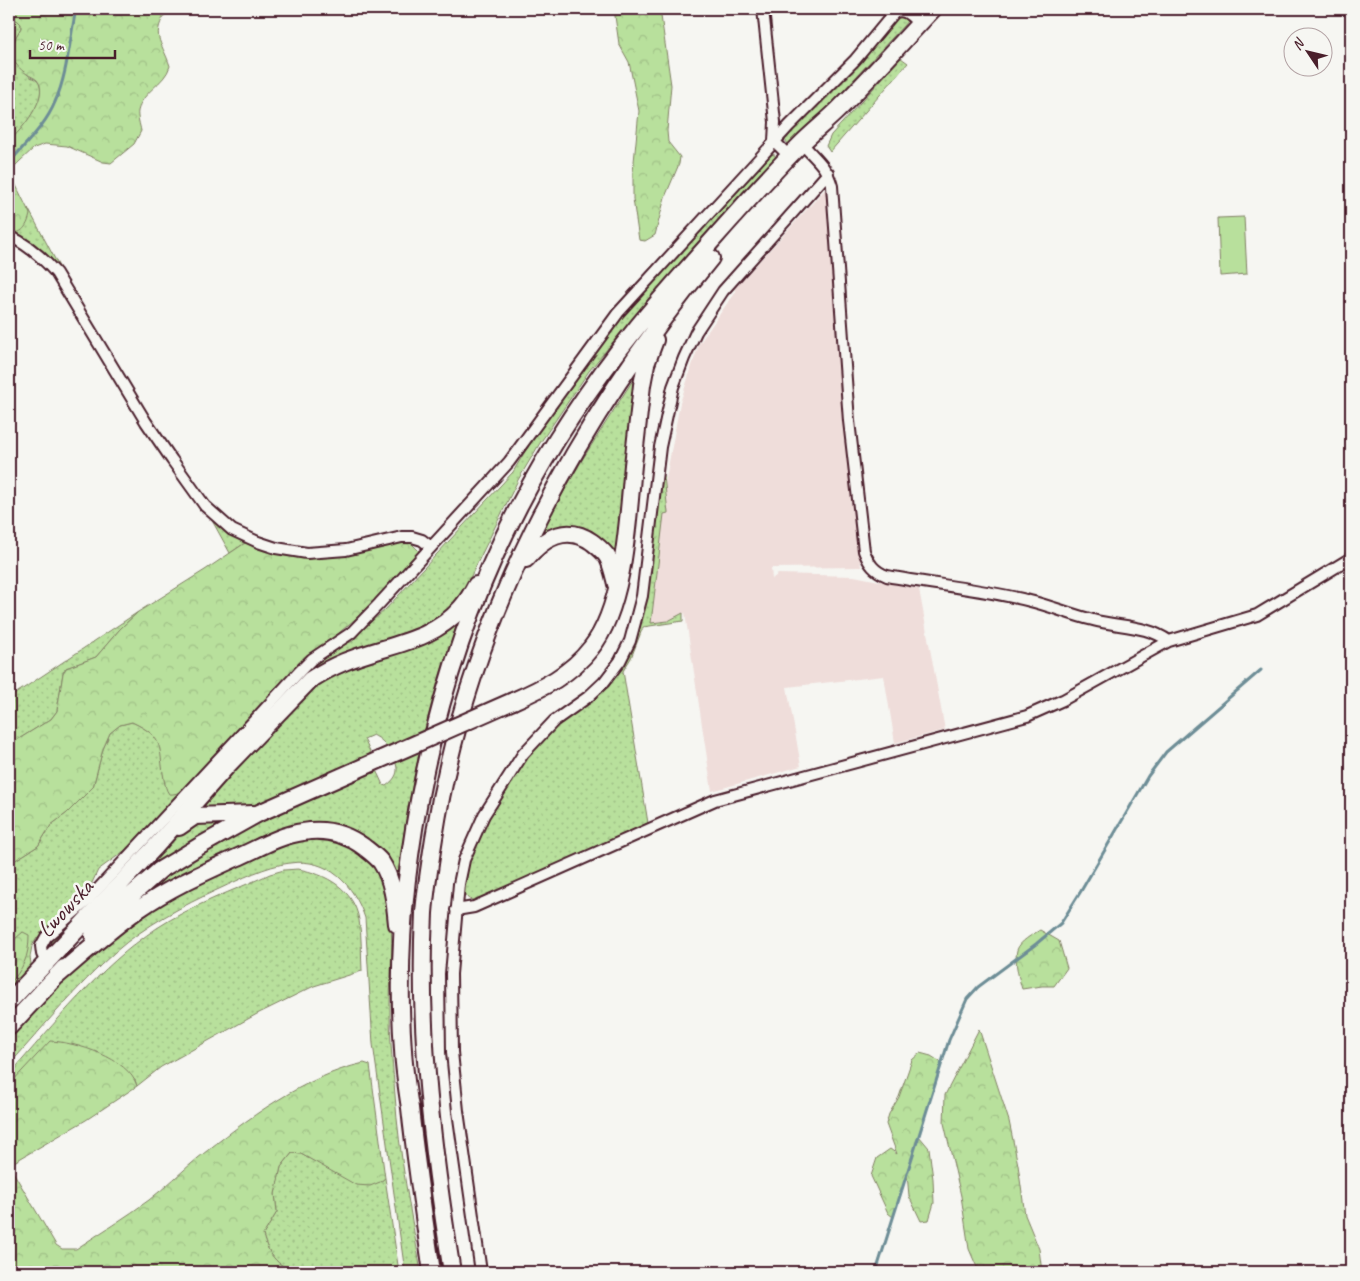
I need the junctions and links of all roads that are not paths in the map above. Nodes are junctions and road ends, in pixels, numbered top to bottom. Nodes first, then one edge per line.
1 (763, 9) edge
2 (933, 9) edge
3 (919, 24) junction
4 (840, 108) junction
5 (774, 142) junction
6 (807, 149) junction
7 (790, 157) junction
8 (828, 173) junction
9 (9, 236) edge
10 (666, 315) junction
11 (431, 547) junction
12 (498, 552) junction
13 (1351, 558) edge
14 (617, 588) junction
15 (506, 591) junction
16 (1170, 641) junction
17 (259, 813) junction
18 (156, 846) junction
19 (456, 910) junction
20 (401, 962) junction
21 (45, 963) junction
22 (57, 976) junction
23 (9, 1002) edge
24 (9, 1027) edge
25 (432, 1272) edge
26 (452, 1272) edge
27 (481, 1272) edge

1 - 5 street
2 - 3 main road
3 - 4 main road
3 - 5 street
4 - 6 main road
4 - 7 main road
5 - 7 street
5 - 11 street
6 - 8 street
6 - 10 main road
7 - 12 main road
8 - 16 street
8 - 19 street
9 - 11 street
10 - 14 main road
10 - 15 main road
11 - 21 street
12 - 18 main road
12 - 20 main road
13 - 16 street
14 - 15 main road
14 - 17 main road, bridge
15 - 26 main road
16 - 19 street
17 - 18 main road
17 - 22 main road
18 - 21 main road, Lwowska
19 - 27 street
20 - 22 main road
20 - 25 main road
21 - 22 street
21 - 23 main road, Lwowska
22 - 24 main road, Lwowska

